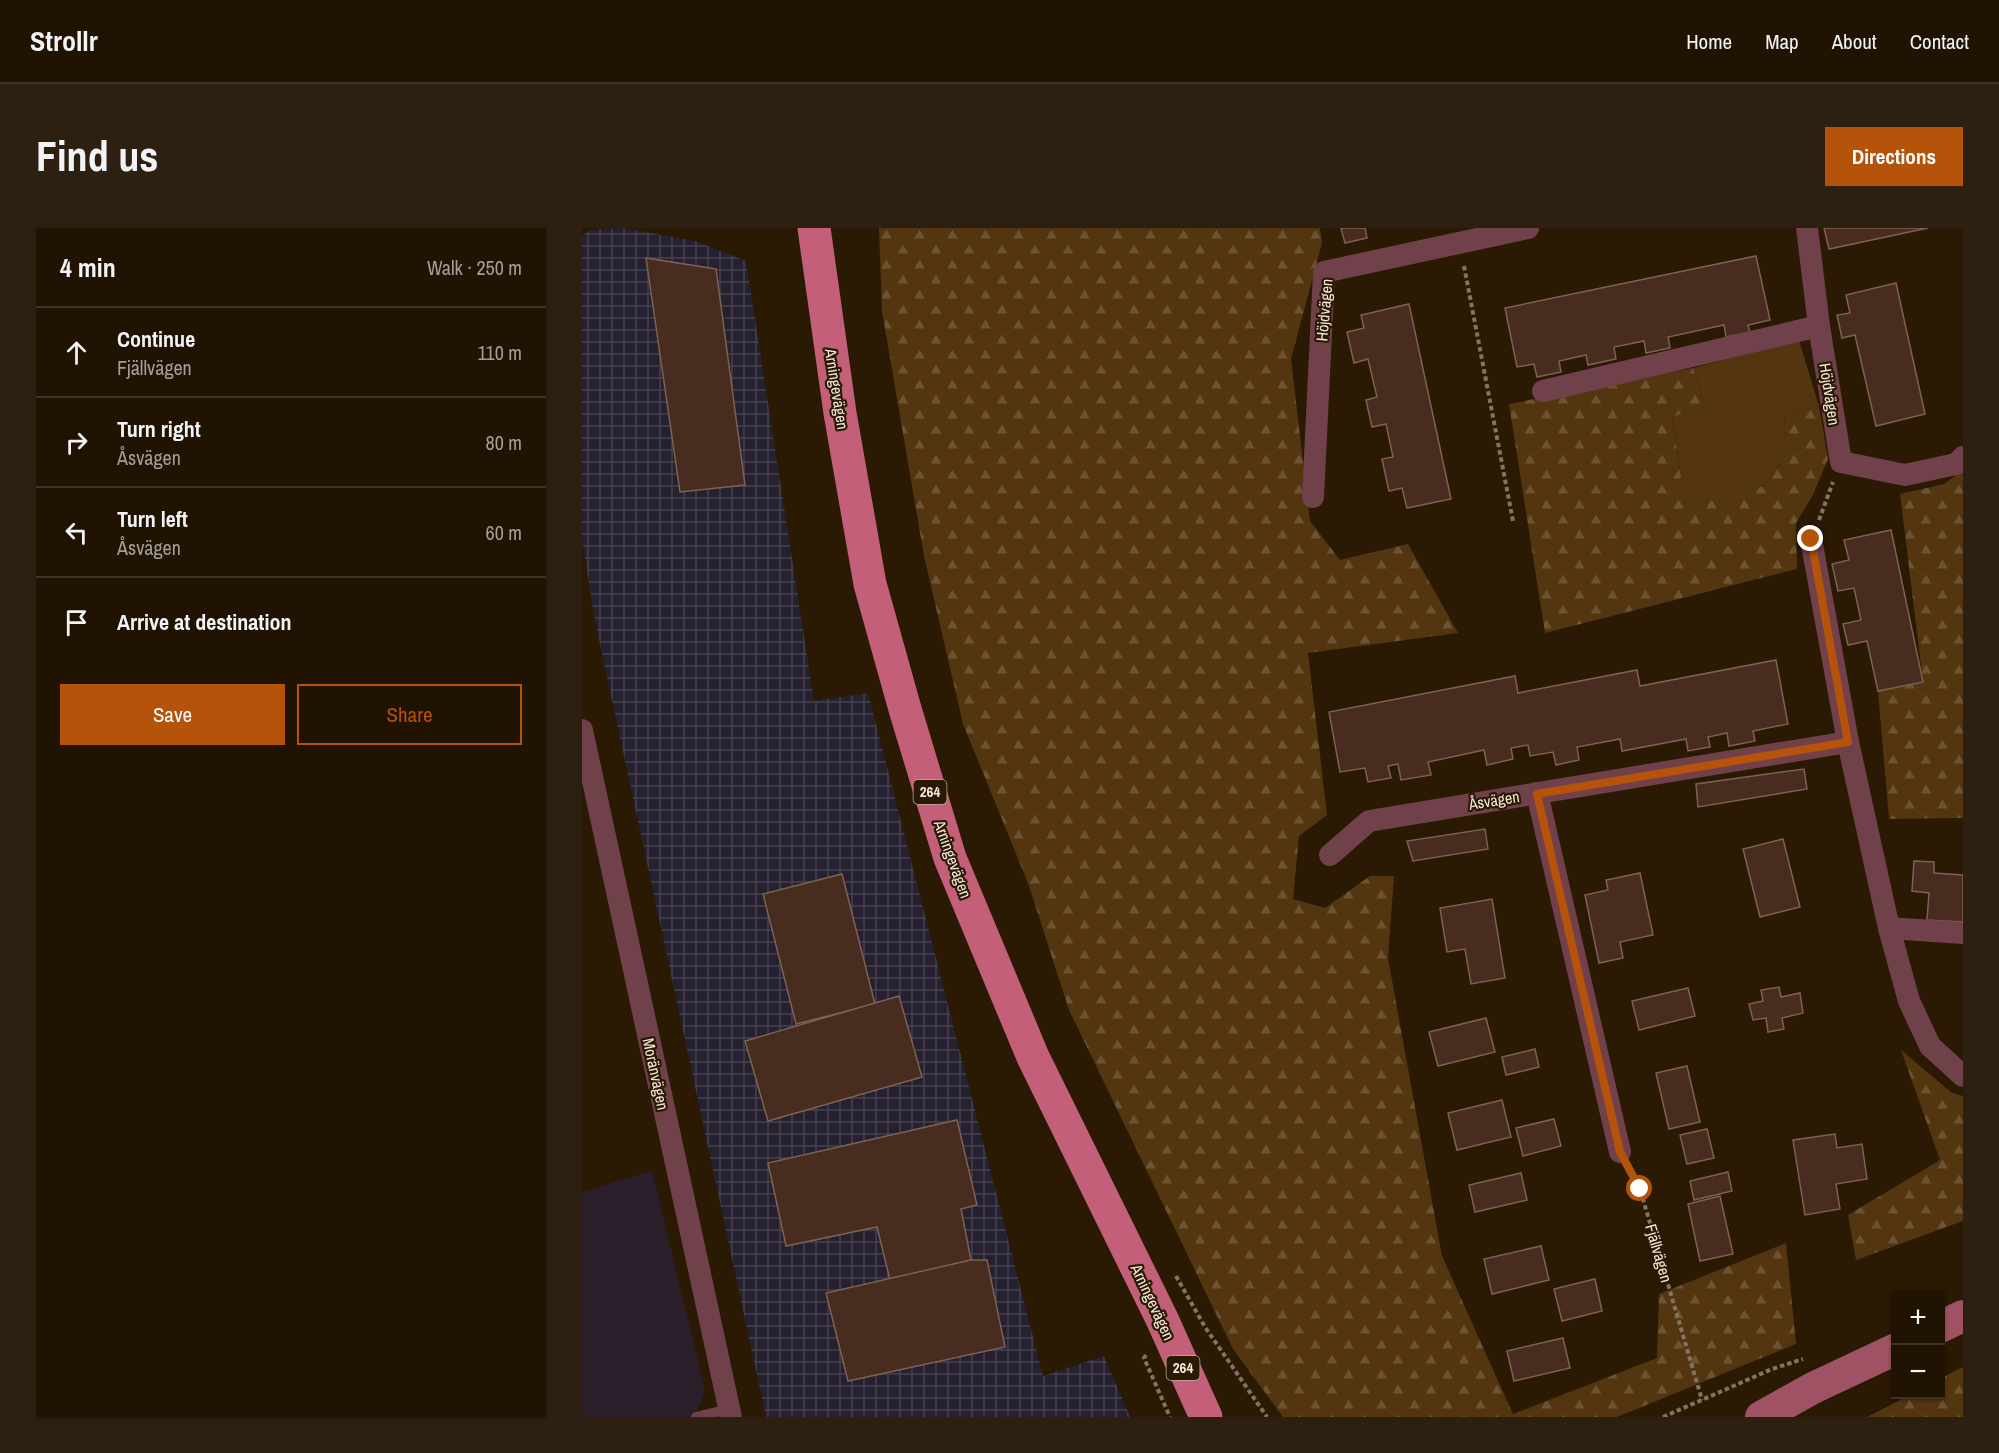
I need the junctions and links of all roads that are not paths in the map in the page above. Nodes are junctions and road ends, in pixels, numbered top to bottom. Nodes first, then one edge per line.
1 (814, 228) edge
2 (1528, 228) edge
3 (1807, 228) edge
4 (1469, 237) edge
5 (1819, 326) junction
6 (1543, 392) dead end
7 (1963, 457) edge
8 (1313, 497) dead end
9 (1811, 539) road end
10 (582, 730) edge
11 (1848, 742) junction
12 (1537, 794) junction
13 (1330, 855) dead end
14 (1889, 928) junction
15 (1963, 933) edge
16 (1963, 1076) edge
17 (1620, 1152) road end
18 (1963, 1317) edge
19 (1945, 1325) edge
20 (1963, 1334) edge
21 (1945, 1343) edge
22 (1891, 1351) edge
23 (1891, 1368) edge
24 (730, 1413) edge
25 (696, 1417) edge
26 (1206, 1417) edge
27 (1761, 1417) edge
28 (1790, 1417) edge

1 - 26 main road, Arningevägen / 264
2 - 4 street, Höjdvägen
3 - 5 street, Höjdvägen
4 - 8 street, Höjdvägen
5 - 6 street
5 - 7 street, Höjdvägen
9 - 11 street
10 - 24 street, Moränvägen
11 - 12 street, Åsvägen
11 - 14 street
12 - 13 street, Åsvägen
12 - 17 street
14 - 15 street
14 - 16 street
18 - 19 main road
20 - 21 main road
22 - 27 main road
23 - 28 main road
24 - 25 lane

